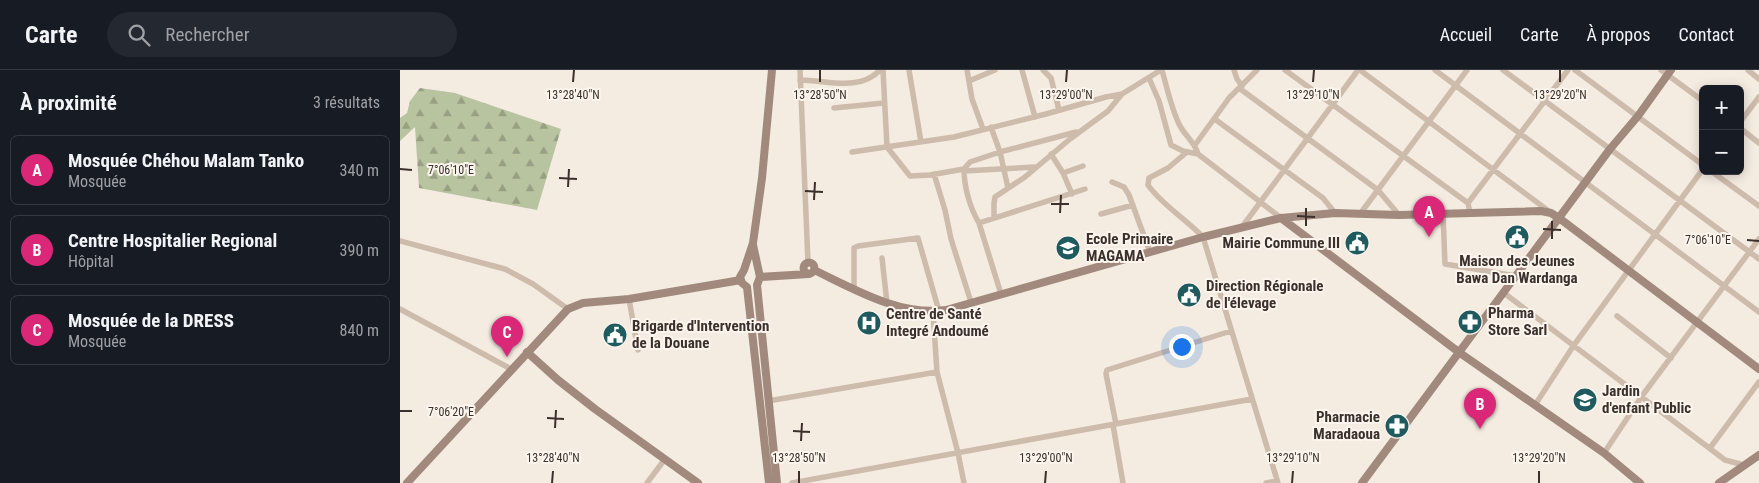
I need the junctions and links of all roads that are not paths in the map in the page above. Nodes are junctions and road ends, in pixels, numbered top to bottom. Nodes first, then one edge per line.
1 (772, 70) edge
2 (800, 70) edge
3 (882, 70) edge
4 (909, 70) edge
5 (967, 70) edge
6 (995, 70) edge
7 (1022, 70) edge
8 (1043, 70) edge
9 (1161, 70) edge
10 (1234, 70) edge
11 (1257, 70) edge
12 (1285, 70) edge
13 (1359, 70) edge
14 (1435, 70) edge
15 (1467, 70) edge
16 (1502, 70) edge
17 (1568, 70) edge
18 (1574, 70) edge
19 (1748, 70) edge
20 (1666, 72) edge
21 (1149, 78) junction
22 (1759, 79) edge
23 (800, 80) junction
24 (968, 81) junction
25 (1455, 86) junction
26 (1240, 87) junction
27 (1122, 94) junction
28 (1759, 97) edge
29 (1699, 98) edge
30 (1545, 102) junction
31 (884, 103) junction
32 (1332, 104) junction
33 (834, 108) dead end
34 (1059, 110) junction
35 (1638, 116) junction
36 (1035, 117) junction
37 (1744, 117) edge
38 (1214, 120) junction
39 (1429, 122) junction
40 (991, 127) junction
41 (983, 129) junction
42 (1743, 130) edge
43 (1079, 131) junction
44 (1520, 134) junction
45 (1307, 138) junction
46 (921, 142) junction
47 (1759, 143) edge
48 (1195, 145) junction
49 (887, 147) junction
50 (1610, 149) junction
51 (852, 152) dead end
52 (1000, 152) junction
53 (1187, 152) junction
54 (1051, 154) junction
55 (1198, 154) junction
56 (1403, 156) junction
57 (1699, 162) edge
58 (1083, 166) dead end
59 (1035, 167) junction
60 (1004, 168) junction
61 (1284, 168) junction
62 (964, 170) junction
63 (1494, 170) junction
64 (1063, 173) junction
65 (934, 174) junction
66 (1699, 175) edge
67 (1716, 175) edge
68 (1112, 182) dead end
69 (1585, 182) junction
70 (1008, 188) junction
71 (1085, 189) dead end
72 (1378, 190) junction
73 (1072, 194) junction
74 (1680, 201) junction
75 (1260, 202) junction
76 (1468, 203) junction
77 (1133, 205) junction
78 (1759, 206) edge
79 (1551, 212) junction
80 (1335, 213) junction
81 (1470, 213) junction
82 (1101, 214) dead end
83 (1360, 214) junction
84 (1444, 214) junction
85 (1399, 215) junction
86 (994, 218) junction
87 (1281, 218) junction
88 (1559, 218) junction
89 (979, 223) junction
90 (1242, 227) junction
91 (1656, 234) junction
92 (1203, 237) junction
93 (1759, 239) edge
94 (400, 241) edge
95 (753, 243) junction
96 (1150, 252) junction
97 (1750, 252) junction
98 (882, 258) dead end
99 (1759, 259) edge
100 (809, 269) junction
101 (744, 270) junction
102 (1628, 270) junction
103 (1516, 276) junction
104 (758, 278) junction
105 (740, 280) junction
106 (1724, 285) junction
107 (747, 287) junction
108 (854, 289) junction
109 (1504, 293) junction
110 (1001, 294) junction
111 (629, 299) junction
112 (971, 302) junction
113 (887, 303) junction
114 (400, 309) edge
115 (568, 309) junction
116 (936, 311) junction
117 (1759, 312) edge
118 (1617, 316) dead end
119 (1697, 322) junction
120 (1231, 331) junction
121 (1574, 345) junction
122 (638, 350) dead end
123 (527, 352) junction
124 (1460, 353) junction
125 (1671, 358) junction
126 (511, 369) junction
127 (1759, 369) edge
128 (937, 372) junction
129 (1759, 382) edge
130 (1642, 396) junction
131 (1252, 399) junction
132 (768, 401) junction
133 (1535, 405) junction
134 (1115, 425) junction
135 (1710, 448) junction
136 (958, 453) junction
137 (1604, 453) junction
138 (1759, 455) edge
139 (665, 459) junction
140 (1744, 465) junction
141 (400, 479) edge
142 (1278, 482) edge
143 (406, 483) edge
144 (647, 483) edge
145 (698, 483) edge
146 (769, 483) edge
147 (777, 483) edge
148 (792, 483) edge
149 (964, 483) edge
150 (1124, 483) edge
151 (1266, 483) edge
152 (1362, 483) edge
153 (1640, 483) edge
154 (1719, 483) edge

1 - 95 street
2 - 23 street
3 - 23 street
3 - 31 street
4 - 46 street
5 - 24 street
6 - 24 street
7 - 36 street
8 - 34 street
9 - 21 street
9 - 48 street
10 - 26 street
11 - 26 street
12 - 32 street
13 - 32 street
13 - 39 street
14 - 25 street
15 - 25 street
16 - 30 street
17 - 30 street
18 - 35 street
19 - 22 street
20 - 29 street
20 - 35 street
21 - 27 street
21 - 53 street
23 - 100 street
24 - 41 street
25 - 39 street
25 - 44 street
26 - 38 street
26 - 45 street
27 - 34 street
27 - 43 street
28 - 37 street
30 - 44 street
30 - 50 street
31 - 33 street
31 - 49 street
32 - 45 street
32 - 56 street
34 - 36 street
35 - 50 street
35 - 57 street
36 - 40 street
38 - 48 street
38 - 61 street
39 - 56 street
39 - 63 street
40 - 41 street
40 - 52 street
41 - 46 street
42 - 47 street
43 - 52 street
43 - 54 street
44 - 63 street
44 - 69 street
45 - 61 street
45 - 72 street
46 - 49 street
48 - 55 street
49 - 51 street
49 - 65 street
50 - 69 street
50 - 74 street
52 - 60 street
52 - 62 street
53 - 55 street
53 - 92 street
54 - 59 street
54 - 64 street
55 - 75 street
56 - 72 street
56 - 76 street
58 - 64 street
59 - 60 street
59 - 70 street
60 - 62 street
60 - 70 street
61 - 75 street
61 - 80 street
62 - 65 street
62 - 89 street
63 - 76 street
63 - 79 street
64 - 73 street
65 - 112 street
66 - 74 street
67 - 78 street
68 - 77 street
69 - 88 street
69 - 91 street
70 - 86 street
71 - 73 street
72 - 83 street
72 - 85 street
73 - 86 street
74 - 91 street
74 - 97 street
75 - 87 street
75 - 90 street
76 - 81 street
77 - 82 street
77 - 96 street
79 - 81 street
79 - 88 street
80 - 83 street
80 - 87 street
81 - 84 street
83 - 85 street
84 - 85 street
84 - 103 street
86 - 89 street
87 - 90 street
87 - 124 street
88 - 102 street
88 - 103 street
89 - 110 street
90 - 92 street
91 - 102 street
91 - 106 street
92 - 96 street
92 - 120 street
93 - 97 street
94 - 115 street
95 - 101 street
95 - 104 street
96 - 110 street
97 - 99 street
97 - 106 street
98 - 113 street
100 - 104 street
100 - 108 street
101 - 104 street
101 - 105 street
102 - 119 street
102 - 121 street
103 - 109 street
104 - 107 street
104 - 132 street
105 - 107 street
105 - 111 street
106 - 117 street
106 - 119 street
107 - 146 street
108 - 113 street
108 - 116 street
109 - 121 street
109 - 124 street
110 - 112 street
111 - 115 street
111 - 122 street
112 - 116 street
113 - 116 street
114 - 126 street
115 - 123 street
116 - 128 street
118 - 125 street
119 - 125 street
119 - 127 street
120 - 131 street
120 - 134 street
121 - 130 street
121 - 133 street
123 - 126 street
123 - 139 street
124 - 133 street
124 - 152 street
125 - 130 street
126 - 143 street
128 - 132 street
128 - 136 street
129 - 135 street
130 - 135 street
130 - 137 street
131 - 134 street
131 - 142 street
132 - 147 street
133 - 137 street
134 - 136 street
134 - 150 street
135 - 140 street
136 - 148 street
136 - 149 street
137 - 153 street
138 - 140 street
139 - 144 street
139 - 145 street
140 - 154 street
141 - 143 street
142 - 151 street

